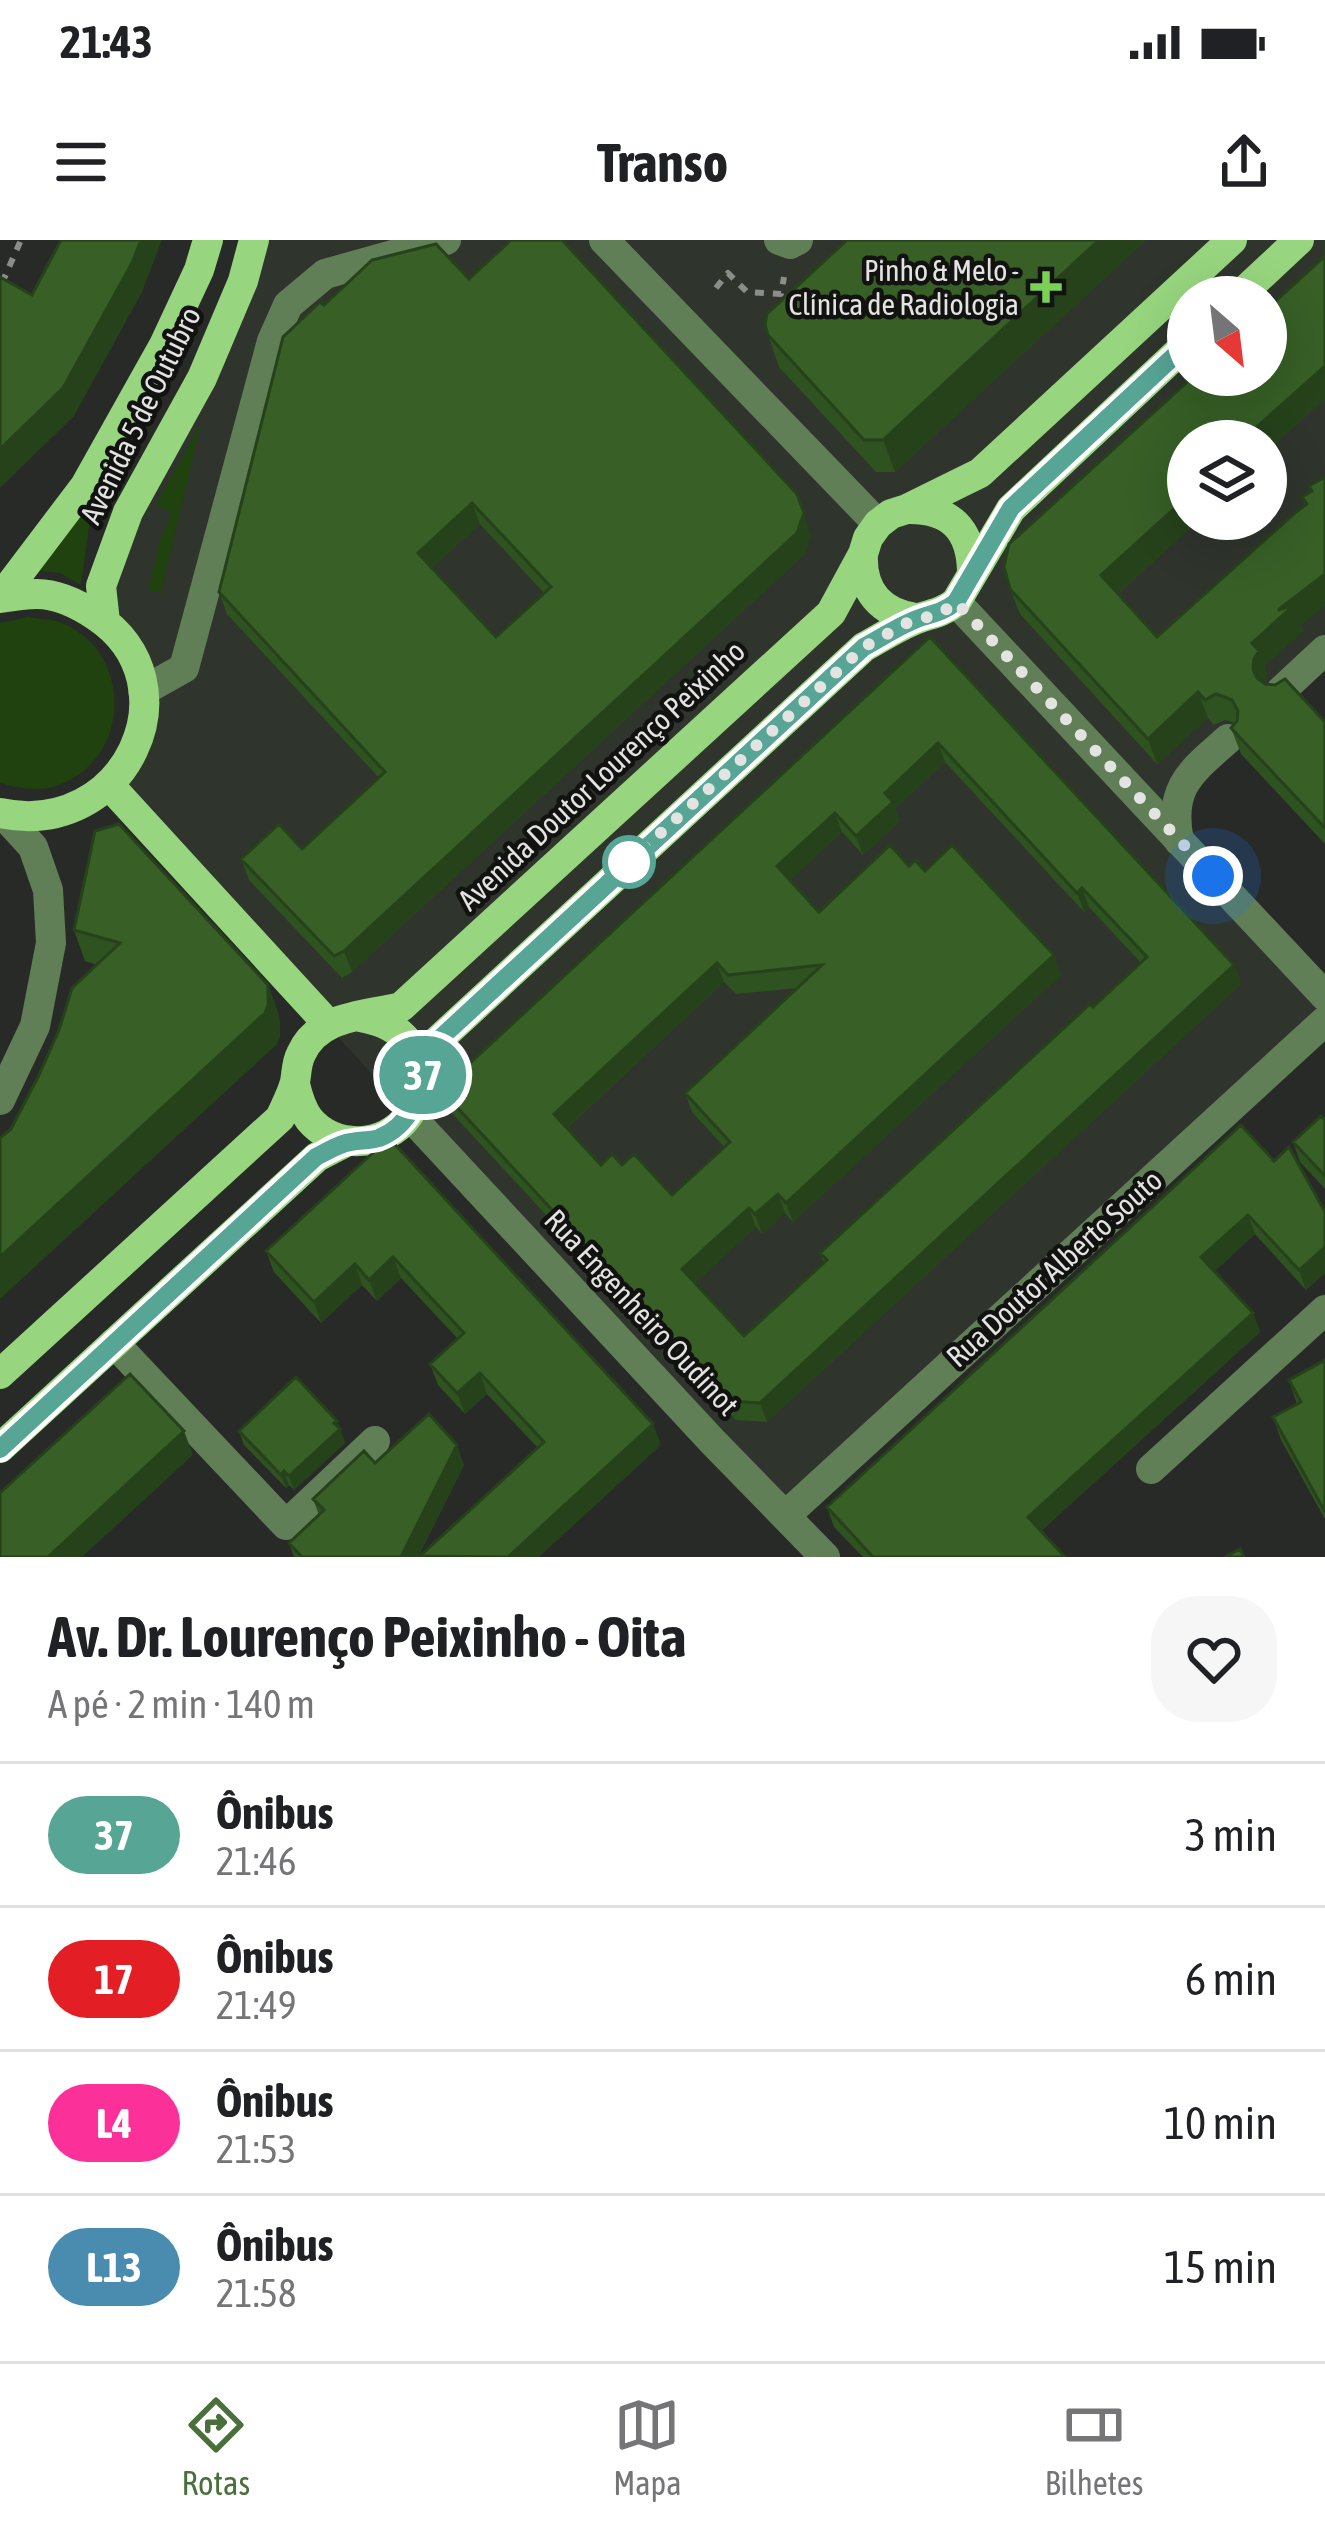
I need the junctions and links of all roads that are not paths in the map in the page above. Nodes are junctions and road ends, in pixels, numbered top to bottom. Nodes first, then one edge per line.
1 (208, 240) edge
2 (254, 240) edge
3 (446, 240) edge
4 (604, 240) edge
5 (779, 240) edge
6 (798, 240) edge
7 (1232, 240) edge
8 (1299, 240) edge
9 (1260, 276) edge
10 (1167, 363) edge
11 (908, 509) junction
12 (878, 524) junction
13 (862, 554) junction
14 (972, 571) junction
15 (0, 598) edge
16 (956, 602) junction
17 (916, 618) junction
18 (105, 622) junction
19 (1322, 660) edge
20 (143, 691) junction
21 (1281, 691) edge
22 (1228, 740) edge
23 (1188, 774) junction
24 (1120, 778) junction
25 (110, 786) junction
26 (2, 814) edge
27 (1179, 841) junction
28 (1325, 996) edge
29 (360, 1017) junction
30 (1325, 1022) edge
31 (328, 1024) junction
32 (295, 1084) junction
33 (420, 1085) junction
34 (0, 1100) edge
35 (409, 1115) junction
36 (348, 1142) junction
37 (1325, 1310) edge
38 (114, 1343) junction
39 (0, 1374) edge
40 (375, 1441) dead end
41 (0, 1448) edge
42 (1151, 1469) dead end
43 (785, 1516) junction
44 (825, 1557) edge

1 - 15 main road, Avenida 5 de Outubro
2 - 18 main road, Avenida 5 de Outubro
3 - 20 street
4 - 12 street
5 - 6 street
7 - 11 main road
8 - 9 main road
10 - 14 main road
11 - 12 main road
11 - 14 main road
12 - 13 main road, Avenida Doutor Lourenço Peixinho
13 - 17 main road
13 - 29 main road, Avenida Doutor Lourenço Peixinho
14 - 16 main road
15 - 18 main road
16 - 17 main road
16 - 24 street
17 - 33 main road
18 - 20 main road
19 - 21 street
20 - 25 main road
22 - 23 street
23 - 24 street
23 - 27 street
24 - 27 street
25 - 26 main road
25 - 31 main road
26 - 34 street
27 - 28 street
29 - 31 main road, Avenida Doutor Lourenço Peixinho
29 - 33 main road
30 - 43 street, Rua Doutor Alberto Souto
31 - 32 main road
32 - 36 main road
32 - 39 main road
33 - 35 main road
35 - 36 main road
35 - 43 street, Rua Engenheiro Oudinot
36 - 38 main road
37 - 42 street
38 - 40 street
38 - 41 main road
43 - 44 street, Rua Engenheiro Oudinot

